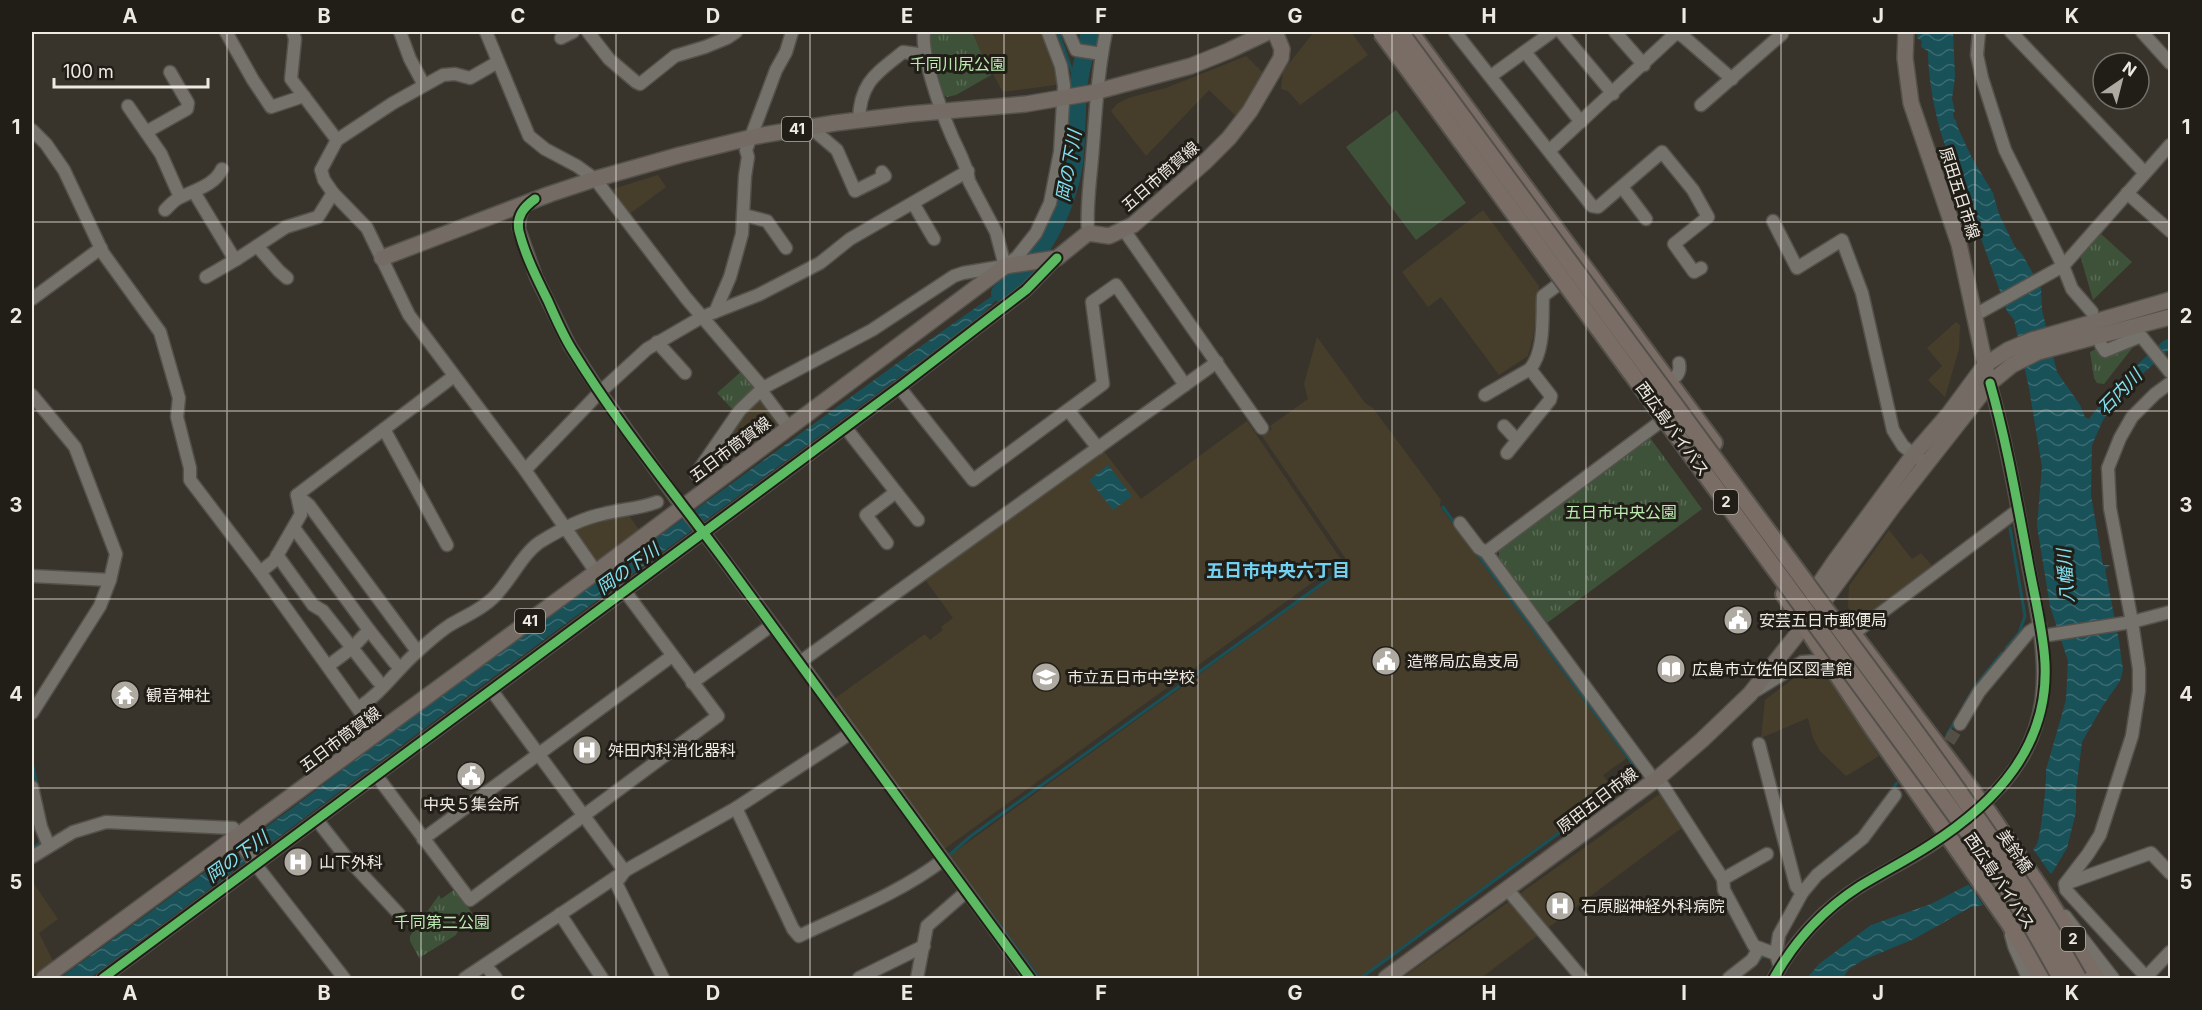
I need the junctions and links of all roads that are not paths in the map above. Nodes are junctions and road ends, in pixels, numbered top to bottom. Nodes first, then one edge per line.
1 (226, 32) edge
2 (303, 32) edge
3 (400, 32) edge
4 (486, 32) edge
5 (573, 32) edge
6 (588, 32) edge
7 (736, 32) edge
8 (792, 32) edge
9 (924, 32) edge
10 (1048, 32) edge
11 (1068, 32) edge
12 (1106, 32) edge
13 (1268, 32) edge
14 (1275, 32) edge
15 (1373, 32) edge
16 (1381, 32) edge
17 (1400, 32) edge
18 (1410, 32) edge
19 (1455, 32) edge
20 (1552, 32) edge
21 (1561, 32) edge
22 (1616, 32) edge
23 (1676, 32) edge
24 (1906, 32) edge
25 (1979, 32) edge
26 (2011, 32) edge
27 (2142, 32) edge
28 (1782, 34) dead end
29 (294, 37) edge
30 (561, 38) dead end
31 (1525, 52) junction
32 (1099, 54) junction
33 (925, 55) junction
34 (498, 62) junction
35 (2170, 63) edge
36 (1644, 65) junction
37 (170, 72) dead end
38 (1491, 76) junction
39 (1732, 79) junction
40 (424, 85) junction
41 (1094, 92) junction
42 (1613, 94) junction
43 (304, 96) junction
44 (1065, 98) junction
45 (1701, 105) dead end
46 (128, 106) dead end
47 (943, 111) junction
48 (859, 120) junction
49 (1581, 122) junction
50 (810, 127) junction
51 (32, 130) edge
52 (146, 132) junction
53 (751, 138) junction
54 (337, 140) junction
55 (2170, 145) edge
56 (1549, 151) junction
57 (222, 170) dead end
58 (968, 171) junction
59 (882, 172) dead end
60 (2145, 173) junction
61 (595, 179) junction
62 (1622, 187) junction
63 (194, 192) junction
64 (333, 193) junction
65 (2127, 193) junction
66 (180, 197) junction
67 (535, 199) junction
68 (913, 203) junction
69 (165, 210) dead end
70 (744, 215) junction
71 (1646, 219) dead end
72 (1773, 221) dead end
73 (1124, 230) junction
74 (2170, 231) edge
75 (1088, 233) junction
76 (934, 239) dead end
77 (257, 246) junction
78 (101, 248) junction
79 (786, 248) dead end
80 (382, 258) junction
81 (237, 259) junction
82 (1053, 259) junction
83 (1011, 265) junction
84 (1701, 268) dead end
85 (2058, 269) junction
86 (206, 277) dead end
87 (287, 278) dead end
88 (1559, 284) junction
89 (32, 299) edge
90 (2170, 300) edge
91 (715, 312) junction
92 (2092, 312) dead end
93 (1979, 314) junction
94 (702, 317) junction
95 (2166, 319) edge
96 (2083, 332) junction
97 (657, 342) junction
98 (2101, 345) dead end
99 (1217, 362) junction
100 (1679, 363) dead end
101 (1985, 365) junction
102 (1530, 369) junction
103 (2170, 372) edge
104 (685, 373) dead end
105 (454, 376) junction
106 (1669, 382) junction
107 (1990, 382) junction
108 (2170, 383) edge
109 (1185, 385) junction
110 (898, 387) junction
111 (763, 388) junction
112 (600, 392) junction
113 (32, 395) edge
114 (1485, 395) dead end
115 (1068, 410) junction
116 (1660, 423) junction
117 (1504, 426) dead end
118 (845, 427) junction
119 (789, 428) junction
120 (1262, 428) dead end
121 (384, 429) junction
122 (1517, 440) junction
123 (1098, 448) junction
124 (1507, 453) dead end
125 (1914, 454) junction
126 (1927, 465) junction
127 (525, 470) junction
128 (696, 474) dead end
129 (896, 492) junction
130 (297, 495) junction
131 (657, 502) dead end
132 (685, 509) junction
133 (2018, 510) junction
134 (918, 520) dead end
135 (1460, 523) dead end
136 (294, 528) junction
137 (566, 529) junction
138 (702, 530) junction
139 (887, 543) dead end
140 (447, 545) dead end
141 (1486, 552) junction
142 (277, 555) junction
143 (260, 572) junction
144 (596, 572) junction
145 (32, 576) edge
146 (110, 580) junction
147 (624, 591) junction
148 (1822, 592) junction
149 (2170, 612) edge
150 (2129, 622) junction
151 (1804, 624) junction
152 (772, 625) junction
153 (369, 630) junction
154 (2044, 632) junction
155 (1853, 634) junction
156 (352, 648) junction
157 (417, 651) junction
158 (672, 656) junction
159 (800, 662) junction
160 (395, 663) dead end
161 (328, 666) junction
162 (1834, 667) junction
163 (378, 681) dead end
164 (692, 683) junction
165 (492, 691) junction
166 (1750, 694) junction
167 (358, 708) junction
168 (32, 713) edge
169 (1960, 724) tunnel mouth
170 (376, 734) junction
171 (851, 734) junction
172 (1759, 744) dead end
173 (540, 754) junction
174 (376, 775) junction
175 (1656, 779) junction
176 (32, 787) edge
177 (1895, 795) dead end
178 (736, 808) junction
179 (1986, 808) junction
180 (584, 815) junction
181 (317, 820) junction
182 (1948, 837) junction
183 (238, 839) junction
184 (423, 839) junction
185 (47, 841) junction
186 (1767, 854) dead end
187 (32, 857) edge
188 (943, 860) junction
189 (255, 864) junction
190 (624, 872) junction
191 (2170, 873) edge
192 (1723, 879) junction
193 (2065, 884) junction
194 (1507, 889) junction
195 (966, 892) junction
196 (1802, 893) junction
197 (2046, 896) junction
198 (399, 914) dead end
199 (560, 914) junction
200 (2007, 920) junction
201 (924, 946) junction
202 (1759, 948) junction
203 (2170, 952) edge
204 (1776, 954) junction
205 (485, 965) junction
206 (1777, 973) edge
207 (2148, 976) edge
208 (108, 977) edge
209 (44, 978) edge
210 (344, 978) edge
211 (465, 978) edge
212 (496, 978) edge
213 (602, 978) edge
214 (663, 978) edge
215 (859, 978) edge
216 (917, 978) edge
217 (1030, 978) edge
218 (1386, 978) edge
219 (1582, 978) edge
220 (1729, 978) edge
221 (2028, 978) edge
222 (2042, 978) edge
223 (2061, 978) edge
224 (2078, 978) edge
225 (2096, 978) edge
226 (2113, 978) edge

1 - 43 street
2 - 29 street
3 - 40 street
4 - 34 street
5 - 30 street
6 - 7 street
8 - 53 street
9 - 33 street
10 - 44 street
11 - 32 street
12 - 32 street
13 - 41 main road, 41
14 - 73 main road, 五日市筒賀線
15 - 88 highway, 西広島バイパス / 2
16 - 223 highway, 西広島バイパス / 2, bridge
17 - 224 highway, 西広島バイパス / 2, bridge
18 - 106 highway, 西広島バイパス / 2
19 - 38 street
20 - 31 street
21 - 42 street
22 - 36 street
23 - 36 street
23 - 39 street
24 - 93 main road, 原田五日市線
25 - 85 street
26 - 60 street
27 - 35 street
28 - 39 street
29 - 43 street
31 - 38 street
31 - 49 street
32 - 41 street
33 - 47 street
33 - 48 street
34 - 40 street
34 - 61 street
36 - 42 street
37 - 52 street
38 - 56 street
39 - 45 street
40 - 54 street
41 - 44 main road, 41
41 - 75 street
42 - 49 street
43 - 54 street
44 - 47 main road, 41
44 - 83 street
46 - 52 street
47 - 48 main road, 41
47 - 58 street
48 - 50 main road, 41
49 - 56 street
50 - 53 main road, 41
50 - 59 street
51 - 78 street
52 - 66 street
53 - 61 main road, 41
53 - 70 street
54 - 64 street
55 - 60 street
56 - 62 street
57 - 63 street
58 - 68 street
58 - 83 street
60 - 65 street
61 - 67 main road, 41
61 - 94 street
62 - 71 street
62 - 84 street
63 - 66 street
63 - 81 street
64 - 77 street
64 - 80 street
65 - 74 street
65 - 85 street
66 - 69 street
67 - 80 main road, 41
67 - 112 street
68 - 76 street
68 - 91 street
70 - 79 street
70 - 91 street
72 - 125 street
73 - 75 main road, 五日市筒賀線
73 - 99 street
75 - 82 main road
77 - 81 street
77 - 87 street
78 - 89 street
78 - 143 street
80 - 105 street
81 - 86 street
82 - 83 main road, 五日市筒賀線 / 41
82 - 110 street
83 - 111 street
83 - 119 main road, 五日市筒賀線 / 41
85 - 92 street
85 - 93 street
88 - 102 street
88 - 116 highway, 西広島バイパス / 2
90 - 96 main road, 原田五日市線
91 - 94 street
93 - 101 main road, 原田五日市線
94 - 97 street
94 - 111 street
95 - 96 main road, 原田五日市線
96 - 101 main road, 原田五日市線
96 - 107 main road, 原田五日市線
97 - 104 street
97 - 112 street
98 - 103 street
99 - 109 street
99 - 120 street
100 - 106 street
101 - 107 main road, 原田五日市線
101 - 125 main road, 原田五日市線
102 - 114 street
102 - 122 street
105 - 121 street
105 - 127 street
106 - 148 highway, 西広島バイパス / 2
107 - 126 main road, 原田五日市線
107 - 133 street
108 - 150 street
109 - 115 street
109 - 123 street
110 - 115 street
110 - 118 street
111 - 119 street
111 - 128 street
112 - 127 street
112 - 132 street
113 - 146 street
115 - 123 street
116 - 141 street
116 - 151 highway, 西広島バイパス / 2
117 - 122 street
118 - 129 street
118 - 138 street
119 - 132 main road, 五日市筒賀線 / 41
121 - 130 street
121 - 140 street
122 - 124 street
123 - 159 street
125 - 126 street
125 - 148 main road, 原田五日市線
126 - 148 main road, 原田五日市線
127 - 137 street
129 - 134 street
129 - 139 street
130 - 136 street
130 - 157 street
131 - 137 street
132 - 138 street
132 - 144 main road, 五日市筒賀線 / 41
133 - 154 street
133 - 155 street
135 - 141 street
136 - 142 street
136 - 153 street
137 - 144 street
137 - 157 street
138 - 147 street
138 - 152 street
141 - 175 street
142 - 143 street
142 - 156 street
143 - 161 street
144 - 170 main road, 五日市筒賀線 / 41
145 - 146 street
146 - 168 street
147 - 158 street
147 - 165 street
148 - 151 main road, 原田五日市線
148 - 155 highway, 西広島バイパス / 2
149 - 150 street
150 - 154 street
150 - 193 street
151 - 162 highway, 西広島バイパス / 2
151 - 166 main road, 原田五日市線
152 - 159 street
152 - 164 street
153 - 156 street
153 - 160 street
154 - 169 street
154 - 179 street
155 - 179 highway, 西広島バイパス / 2
156 - 161 street
156 - 163 street
157 - 167 street
158 - 164 street
158 - 173 street
159 - 171 street
161 - 167 street
162 - 166 street
162 - 182 highway, 西広島バイパス / 2
164 - 180 street
165 - 173 street
165 - 174 street
166 - 175 main road, 原田五日市線
167 - 170 street
170 - 183 main road, 五日市筒賀線 / 41
171 - 178 street
171 - 188 street
172 - 196 street
173 - 180 street
173 - 184 street
174 - 181 street
174 - 184 street
175 - 192 street
175 - 194 main road, 原田五日市線
176 - 185 street
177 - 196 street
178 - 188 street
178 - 190 street
179 - 182 street
179 - 197 highway, 美鈴橋 / 2
180 - 184 street
180 - 190 street
181 - 189 street
181 - 198 street
182 - 200 highway, 2
182 - 206 street
183 - 185 street
183 - 189 street
183 - 209 main road, 五日市筒賀線 / 41
185 - 187 street
186 - 192 street
188 - 195 street
189 - 208 street
189 - 210 street
190 - 199 street
190 - 214 street
191 - 193 street
192 - 202 street
193 - 207 street
194 - 218 main road, 原田五日市線
194 - 219 street
195 - 201 street
195 - 217 street
196 - 204 street
197 - 225 highway, 2
197 - 226 street
199 - 205 street
199 - 213 street
200 - 221 street
200 - 222 highway, 2
201 - 215 street
201 - 216 street
202 - 204 street
202 - 220 street
203 - 207 street
204 - 206 street
205 - 211 street
205 - 212 street

